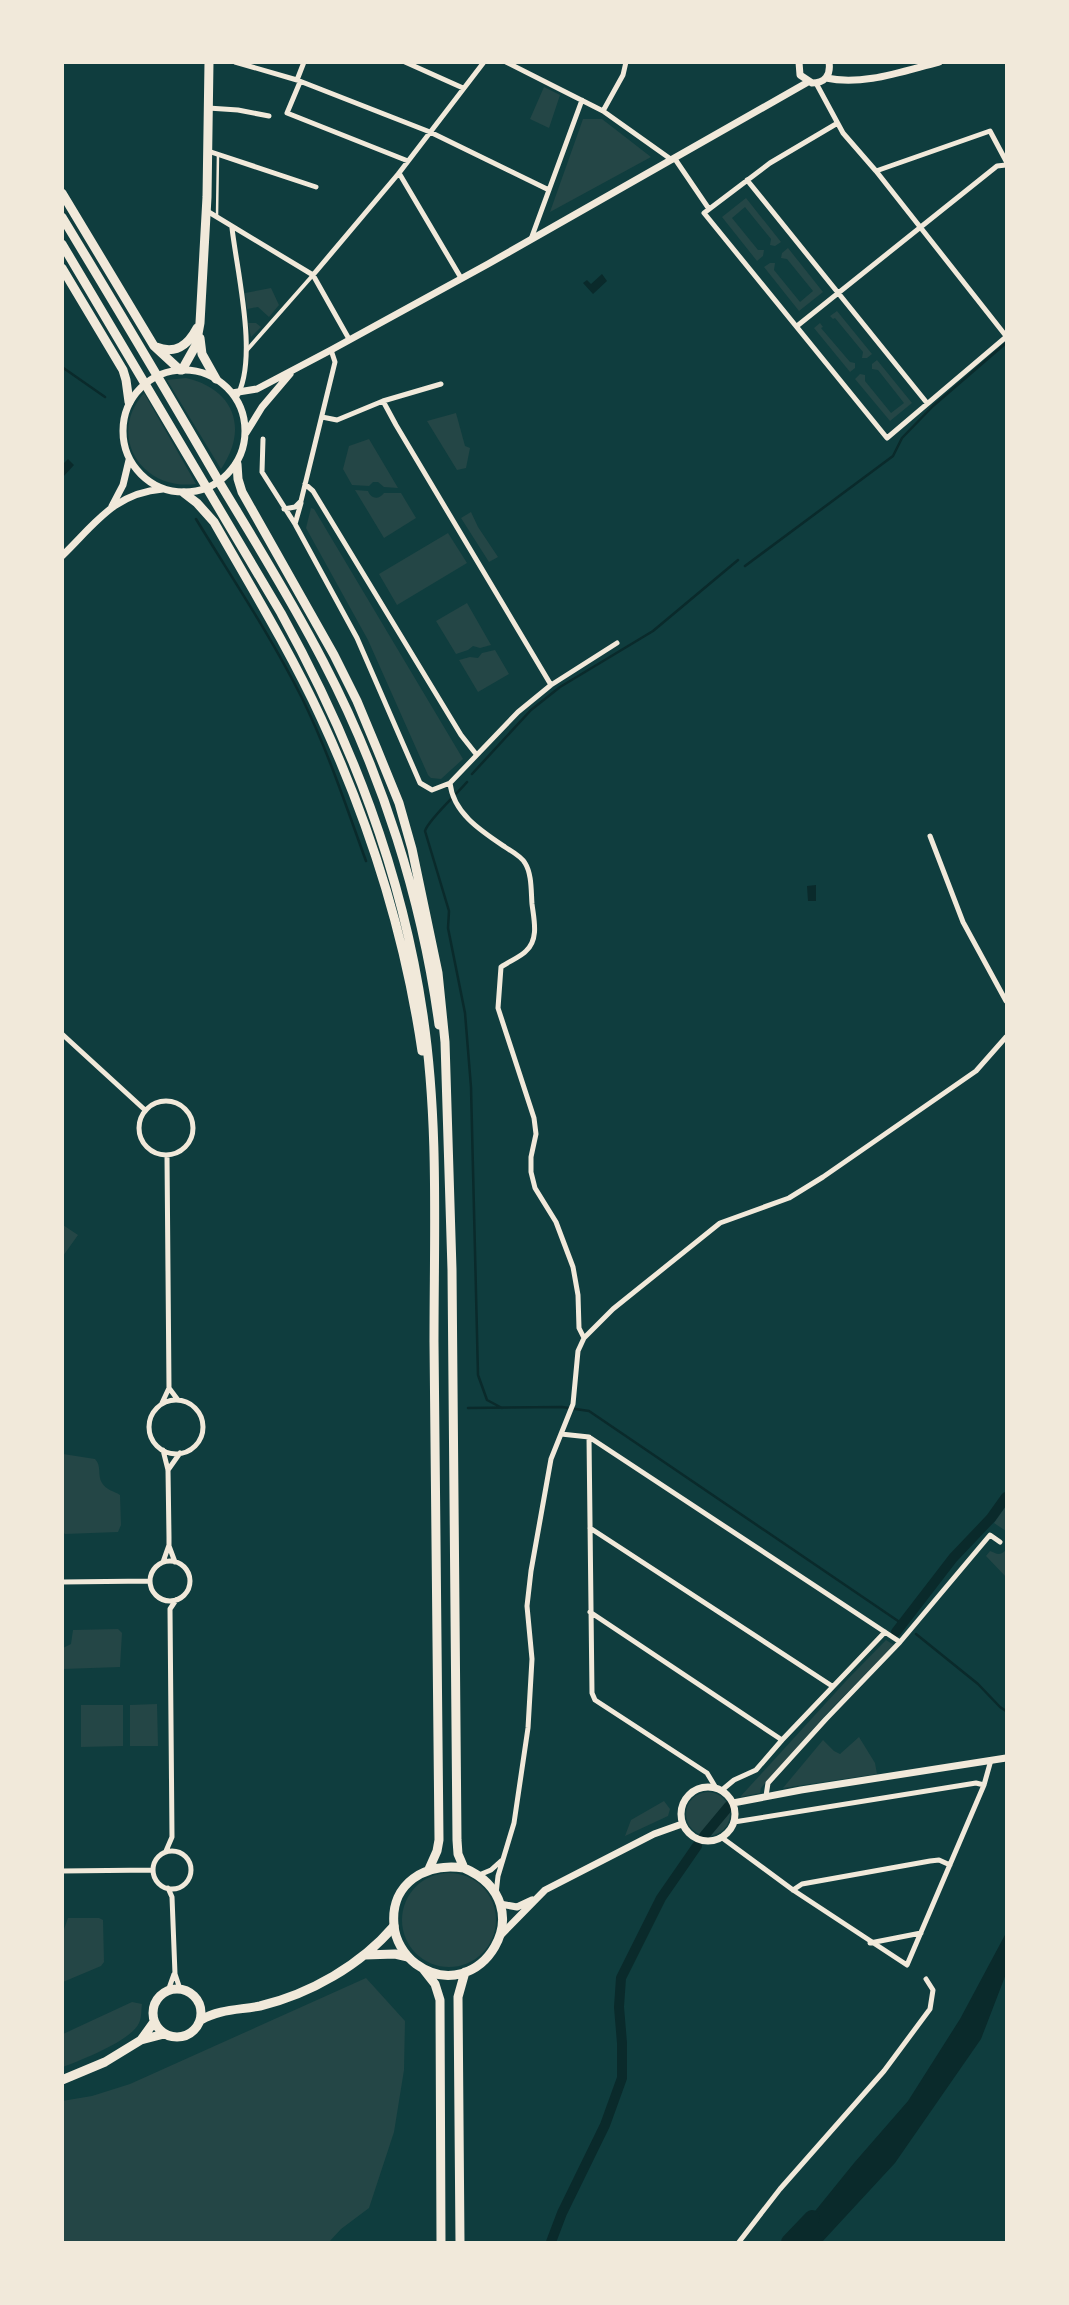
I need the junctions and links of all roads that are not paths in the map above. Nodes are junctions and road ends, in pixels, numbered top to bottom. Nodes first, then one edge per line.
1 (209, 62) edge
2 (235, 62) edge
3 (304, 62) edge
4 (404, 62) edge
5 (484, 62) edge
6 (506, 62) edge
7 (626, 62) edge
8 (799, 62) edge
9 (829, 62) edge
10 (939, 62) edge
11 (826, 78) junction
12 (299, 81) junction
13 (808, 82) junction
14 (816, 83) junction
15 (463, 88) junction
16 (582, 100) junction
17 (208, 108) junction
18 (603, 110) junction
19 (269, 116) dead end
20 (836, 124) junction
21 (430, 132) junction
22 (207, 150) junction
23 (218, 154) junction
24 (673, 160) junction
25 (1006, 161) edge
26 (408, 162) junction
27 (1006, 165) edge
28 (876, 171) junction
29 (399, 173) junction
30 (747, 180) junction
31 (316, 187) dead end
32 (549, 190) junction
33 (62, 193) edge
34 (709, 210) junction
35 (206, 211) junction
36 (62, 216) edge
37 (217, 218) junction
38 (232, 228) junction
39 (921, 228) junction
40 (531, 239) junction
41 (62, 244) edge
42 (62, 268) edge
43 (312, 275) junction
44 (461, 278) junction
45 (838, 293) junction
46 (200, 323) junction
47 (797, 326) junction
48 (199, 334) junction
49 (1006, 337) edge
50 (349, 339) junction
51 (154, 346) junction
52 (247, 350) junction
53 (331, 350) junction
54 (181, 370) junction
55 (292, 371) junction
56 (216, 379) junction
57 (441, 384) dead end
58 (236, 394) junction
59 (383, 401) junction
60 (129, 402) junction
61 (927, 403) junction
62 (322, 417) junction
63 (246, 434) junction
64 (263, 439) dead end
65 (129, 460) junction
66 (237, 464) junction
67 (305, 484) junction
68 (164, 489) junction
69 (184, 493) junction
70 (301, 501) junction
71 (112, 506) junction
72 (284, 509) junction
73 (295, 524) junction
74 (62, 556) edge
75 (617, 643) dead end
76 (551, 685) junction
77 (476, 754) junction
78 (450, 783) junction
79 (930, 836) dead end
80 (1006, 1001) edge
81 (62, 1034) edge
82 (1006, 1037) edge
83 (445, 1075) junction
84 (145, 1110) junction
85 (433, 1138) junction
86 (167, 1156) junction
87 (584, 1338) junction
88 (169, 1388) junction
89 (178, 1400) junction
90 (162, 1403) junction
91 (561, 1434) junction
92 (589, 1437) junction
93 (163, 1450) junction
94 (180, 1453) junction
95 (168, 1470) junction
96 (590, 1528) junction
97 (1000, 1542) dead end
98 (169, 1545) junction
99 (163, 1562) junction
100 (175, 1562) junction
101 (150, 1581) junction
102 (62, 1582) edge
103 (164, 1600) junction
104 (176, 1600) junction
105 (170, 1610) junction
106 (590, 1612) junction
107 (885, 1632) junction
108 (900, 1642) junction
109 (832, 1686) junction
110 (782, 1740) junction
111 (1006, 1758) edge
112 (990, 1760) junction
113 (984, 1785) junction
114 (719, 1789) junction
115 (766, 1796) junction
116 (733, 1803) junction
117 (734, 1822) junction
118 (682, 1824) junction
119 (172, 1837) junction
120 (721, 1837) junction
121 (166, 1851) junction
122 (178, 1851) junction
123 (505, 1856) junction
124 (950, 1864) junction
125 (464, 1868) junction
126 (429, 1869) junction
127 (152, 1870) junction
128 (62, 1871) edge
129 (479, 1875) junction
130 (168, 1888) junction
131 (176, 1889) junction
132 (793, 1890) junction
133 (496, 1894) junction
134 (172, 1896) junction
135 (537, 1898) junction
136 (500, 1904) junction
137 (394, 1926) junction
138 (921, 1933) junction
139 (501, 1935) junction
140 (870, 1943) junction
141 (365, 1955) junction
142 (408, 1957) junction
143 (422, 1968) junction
144 (466, 1972) junction
145 (174, 1974) junction
146 (926, 1979) dead end
147 (180, 1989) junction
148 (168, 1991) junction
149 (199, 2004) junction
150 (221, 2012) junction
151 (200, 2020) junction
152 (154, 2022) junction
153 (164, 2034) junction
154 (141, 2040) junction
155 (62, 2080) edge
156 (442, 2242) edge
157 (460, 2242) edge
158 (739, 2242) edge

1 - 17 main road
2 - 12 street
3 - 12 street
4 - 15 street
5 - 15 street
6 - 16 street
7 - 18 street
8 - 13 street
9 - 11 street
10 - 11 street
11 - 14 street
12 - 21 street
12 - 26 street
13 - 14 street
13 - 24 street
14 - 20 street
15 - 21 street
16 - 18 street
16 - 32 street
17 - 19 street
17 - 22 main road
18 - 24 street
20 - 28 street
20 - 30 street
21 - 26 street
21 - 32 street
22 - 23 street
22 - 35 main road
23 - 31 street
23 - 37 lane
24 - 34 street
24 - 40 street
25 - 28 street
26 - 29 street
27 - 39 street
28 - 39 street
29 - 43 street
29 - 44 street
30 - 34 street
30 - 45 street
32 - 40 street
33 - 51 main road
34 - 47 street
35 - 37 street
35 - 46 main road
36 - 83 main road
37 - 38 street
38 - 43 street
38 - 52 street
39 - 45 street
39 - 49 street
40 - 44 street
41 - 85 main road
42 - 60 main road
43 - 50 street
43 - 52 street
44 - 50 street
45 - 47 street
45 - 61 street
46 - 48 main road
46 - 51 main road
47 - 61 street
48 - 54 main road
48 - 56 main road
49 - 61 street
50 - 53 street
51 - 54 main road
52 - 58 street
53 - 55 street
53 - 62 street
54 - 56 street
54 - 60 street
55 - 58 street
55 - 63 street
56 - 58 street
57 - 59 street
58 - 63 street
59 - 62 street
59 - 76 street
60 - 65 street
62 - 67 street
63 - 66 street
64 - 72 street
65 - 68 street
65 - 71 street
66 - 69 street
66 - 83 main road
67 - 70 street
67 - 77 street
68 - 69 street
68 - 71 street
69 - 85 main road
70 - 72 street
70 - 73 street
71 - 74 street
72 - 73 street
73 - 78 street
75 - 76 street
76 - 77 street
77 - 78 street
78 - 87 street
79 - 80 street
81 - 84 street
82 - 87 street
83 - 125 main road
84 - 86 street
84 - 86 street
85 - 126 main road
86 - 88 street
87 - 91 street
88 - 89 street
88 - 90 street
89 - 90 street
89 - 94 street
90 - 93 street
91 - 92 street
91 - 123 street
92 - 96 street
92 - 107 street
93 - 94 street
93 - 95 street
94 - 95 street
95 - 98 street
96 - 106 street
96 - 109 street
97 - 108 street
98 - 99 street
98 - 100 street
99 - 100 street
99 - 101 street
100 - 104 street
101 - 102 street
101 - 103 street
103 - 104 street
103 - 105 street
104 - 105 street
105 - 119 street
106 - 110 street
106 - 114 street
107 - 108 street
107 - 109 street
108 - 115 street
109 - 110 street
110 - 114 street
111 - 112 street
112 - 113 street
112 - 115 street
113 - 117 street
113 - 124 street
114 - 116 street
114 - 118 street
115 - 116 street
116 - 117 street
117 - 120 street
118 - 120 street
118 - 135 street
119 - 121 street
119 - 122 street
120 - 132 street
121 - 122 street
121 - 127 street
122 - 131 street
123 - 129 street
123 - 133 street
124 - 132 street
124 - 138 street
125 - 126 main road
125 - 129 main road
126 - 137 main road
127 - 128 street
127 - 130 street
129 - 133 main road
130 - 131 street
130 - 134 street
131 - 134 street
132 - 140 street
133 - 136 main road
134 - 145 street
135 - 136 street
135 - 139 street
136 - 139 main road
137 - 141 main road
137 - 142 main road
138 - 140 street
138 - 140 street
139 - 144 main road
141 - 142 main road
141 - 150 main road
142 - 143 main road
143 - 144 main road
143 - 156 main road
144 - 157 main road
145 - 147 street
145 - 148 street
146 - 158 street
147 - 148 main road
147 - 149 main road
148 - 152 main road
149 - 150 main road
149 - 151 main road
150 - 151 main road
151 - 153 main road
152 - 153 main road
152 - 154 main road
153 - 154 main road
154 - 155 main road

